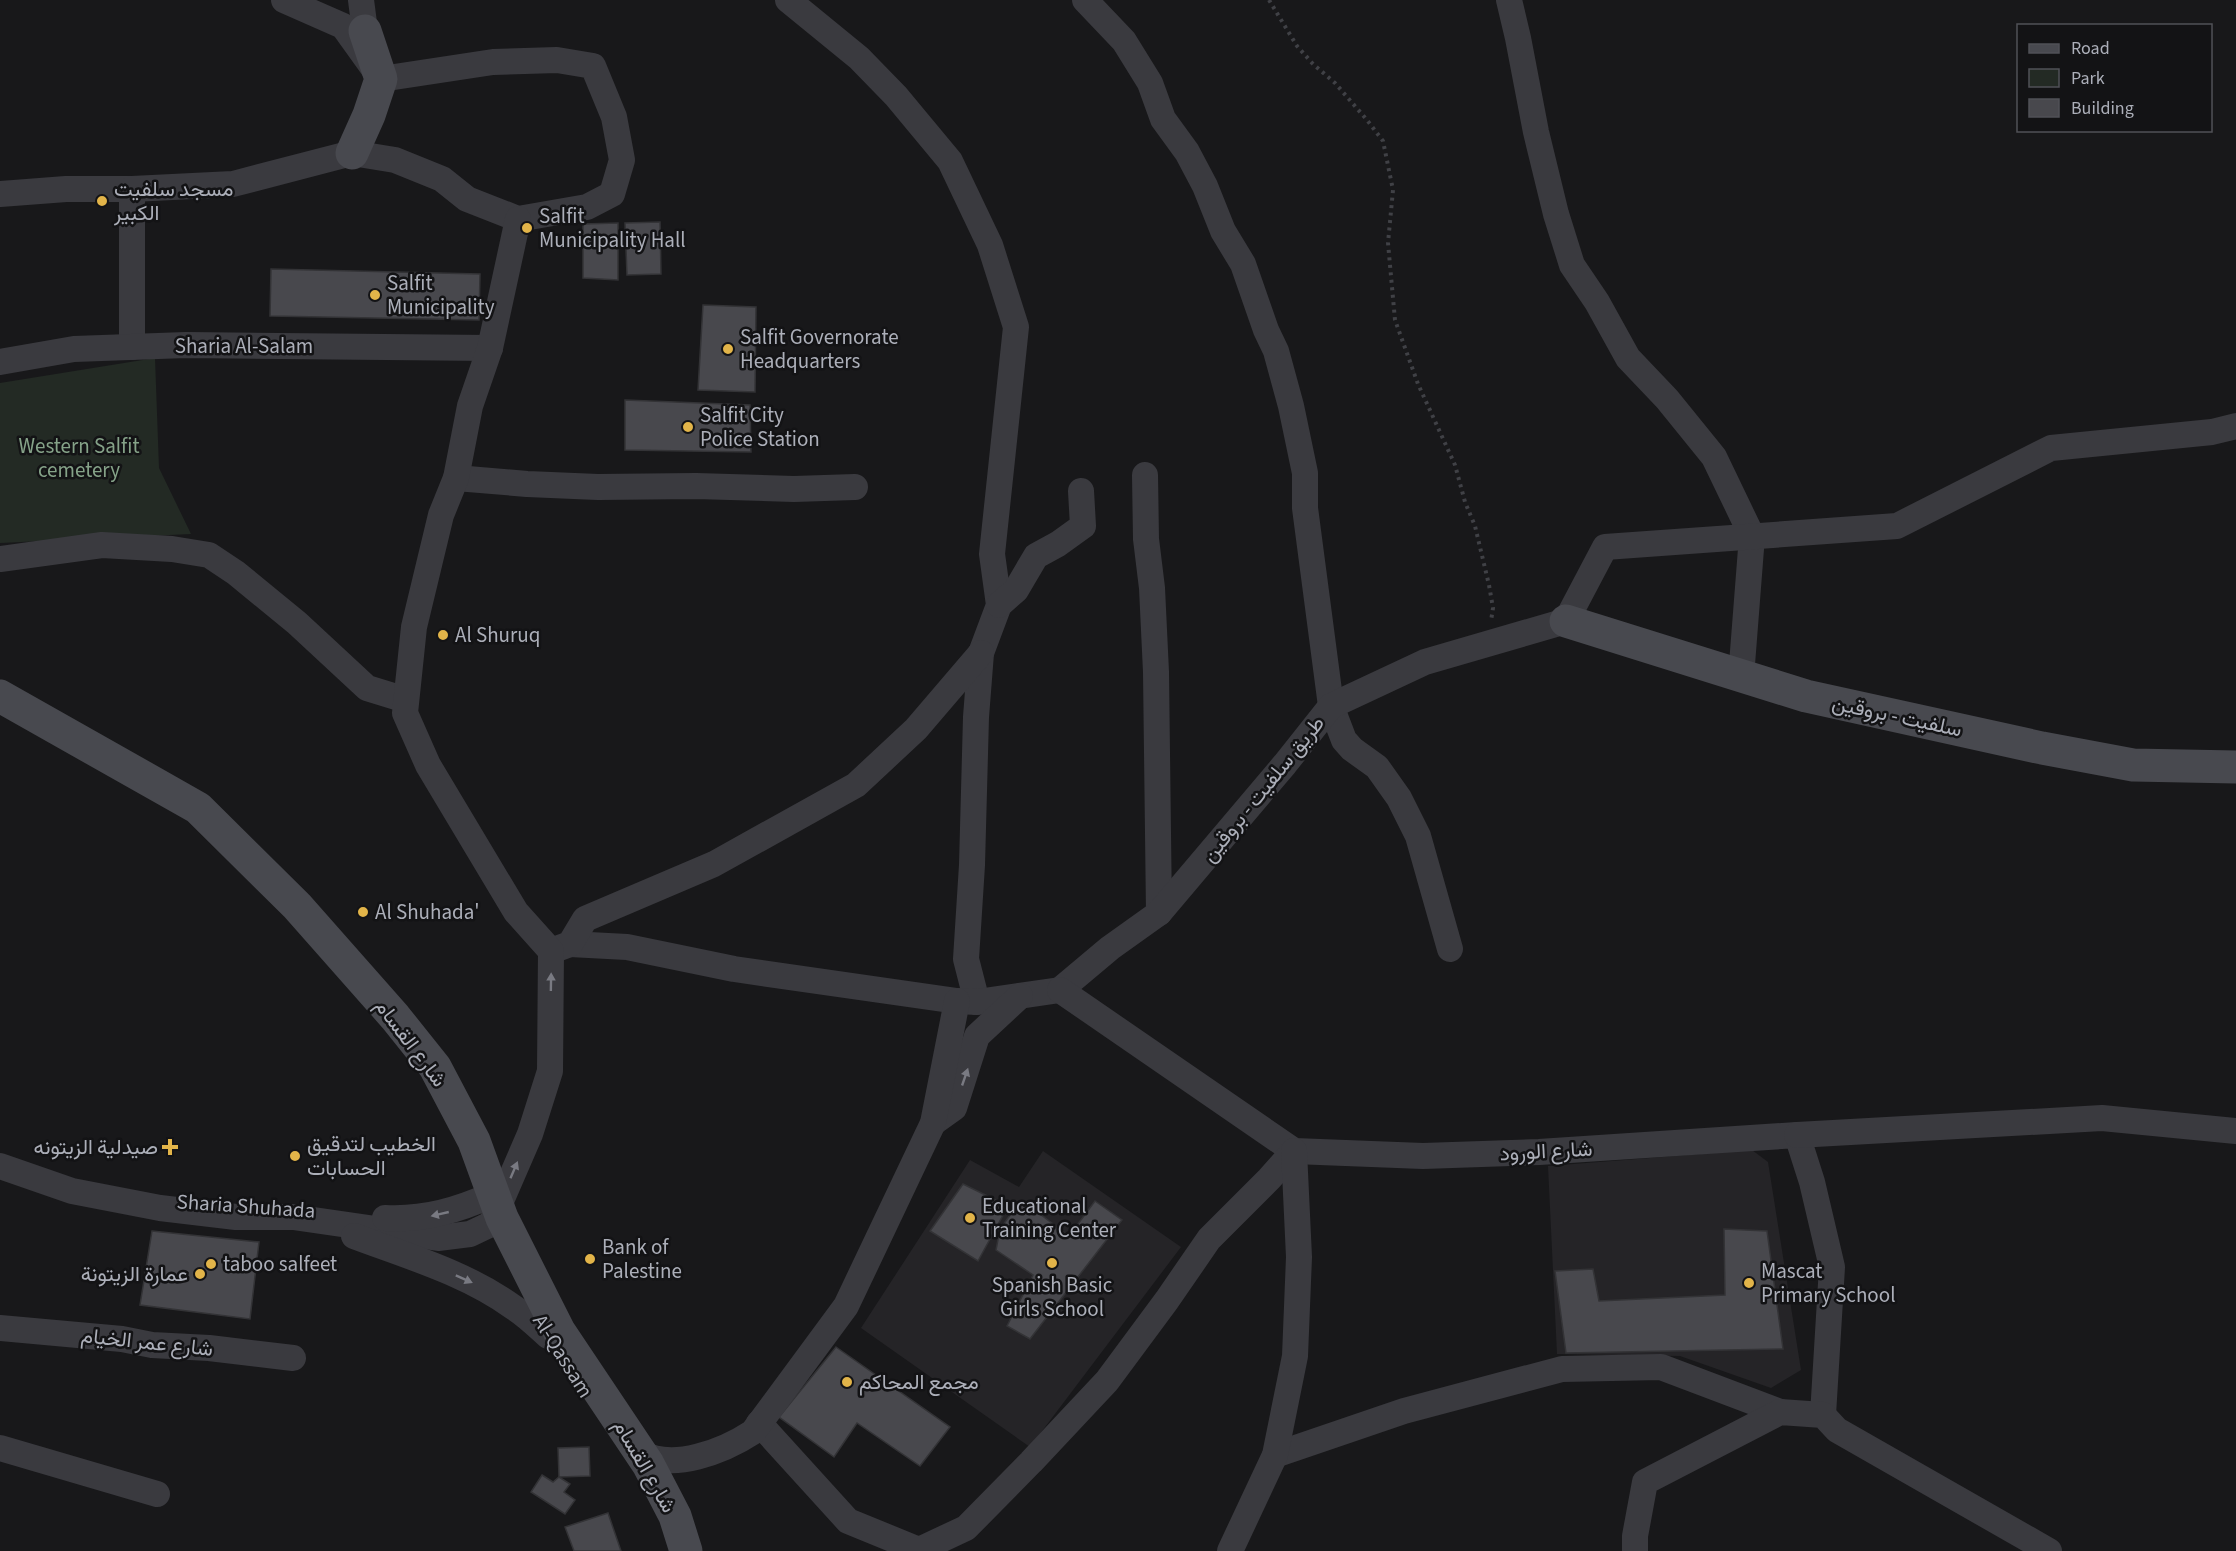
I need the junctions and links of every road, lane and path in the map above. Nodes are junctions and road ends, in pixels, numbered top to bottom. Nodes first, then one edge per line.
1 (284, 0) edge
2 (788, 0) edge
3 (1084, 0) edge
4 (1269, 0) edge
5 (1509, 0) edge
6 (363, 15) edge
7 (381, 79) junction
8 (352, 153) junction
9 (132, 189) junction
10 (0, 194) edge
11 (518, 219) junction
12 (132, 347) junction
13 (490, 348) junction
14 (0, 362) edge
15 (2236, 426) edge
16 (1145, 475) dead end
17 (456, 478) junction
18 (855, 487) dead end
19 (1081, 491) dead end
20 (1752, 536) junction
21 (0, 559) edge
22 (999, 605) junction
23 (1566, 621) junction
24 (1496, 641) junction
25 (981, 653) junction
26 (1741, 677) junction
27 (0, 696) edge
28 (406, 700) junction
29 (1331, 706) junction
30 (0, 708) edge
31 (2236, 766) edge
32 (1159, 913) junction
33 (560, 948) junction
34 (1450, 949) dead end
35 (1060, 990) junction
36 (1020, 996) junction
37 (967, 1001) junction
38 (933, 1123) junction
39 (2236, 1131) edge
40 (1797, 1135) junction
41 (1294, 1151) junction
42 (0, 1158) edge
43 (0, 1166) edge
44 (492, 1206) junction
45 (290, 1217) junction
46 (0, 1328) edge
47 (548, 1336) junction
48 (293, 1358) dead end
49 (1780, 1412) junction
50 (1823, 1415) junction
51 (759, 1423) junction
52 (0, 1448) edge
53 (640, 1452) junction
54 (1275, 1455) junction
55 (157, 1494) dead end
56 (668, 1551) edge
57 (686, 1551) edge
58 (1230, 1551) edge
59 (1635, 1551) edge
60 (2049, 1551) edge

1 - 7 street
2 - 22 street
3 - 29 street
4 - 24 path
5 - 20 street
6 - 7 main road
7 - 8 main road
7 - 11 street
8 - 9 street
8 - 11 street
9 - 10 street
9 - 12 street
11 - 13 street
12 - 13 street, Sharia Al-Salam
12 - 14 street, Sharia Al-Salam
13 - 17 street
15 - 20 street
16 - 32 street
17 - 18 street
17 - 28 street
19 - 22 street
20 - 23 street
20 - 26 street
21 - 28 street
22 - 25 street
23 - 24 street, طريق سلفيت - بروقين
23 - 26 main road, سلفيت - بروقين
24 - 29 street, طريق سلفيت - بروقين
25 - 33 street
25 - 37 street
26 - 31 main road, سلفيت - بروقين
27 - 44 main road, شارع القسام
28 - 33 street
29 - 32 street, طريق سلفيت - بروقين
29 - 34 street
30 - 44 main road, شارع القسام
32 - 35 street, طريق سلفيت - بروقين
33 - 37 street
44 -> 33 street
35 - 36 street
35 - 41 street
36 - 37 street
38 -> 36 street
37 - 38 street
38 - 51 street
39 - 40 street, شارع الورود
40 - 41 street, شارع الورود
40 - 50 street
41 - 51 street
41 - 54 street
44 -> 42 street, Sharia Shuhada
43 - 45 street, Sharia Shuhada
44 - 45 street, Sharia Shuhada
44 - 47 main road, Al-Qassam
44 - 53 main road, شارع القسام
45 -> 47 street
46 - 48 street, شارع عمر الخيام
47 - 56 main road, Al-Qassam
49 - 50 street
49 - 54 street
49 - 59 street
50 - 60 street
51 - 53 street
52 - 55 street
53 - 57 main road, شارع القسام
54 - 58 street

